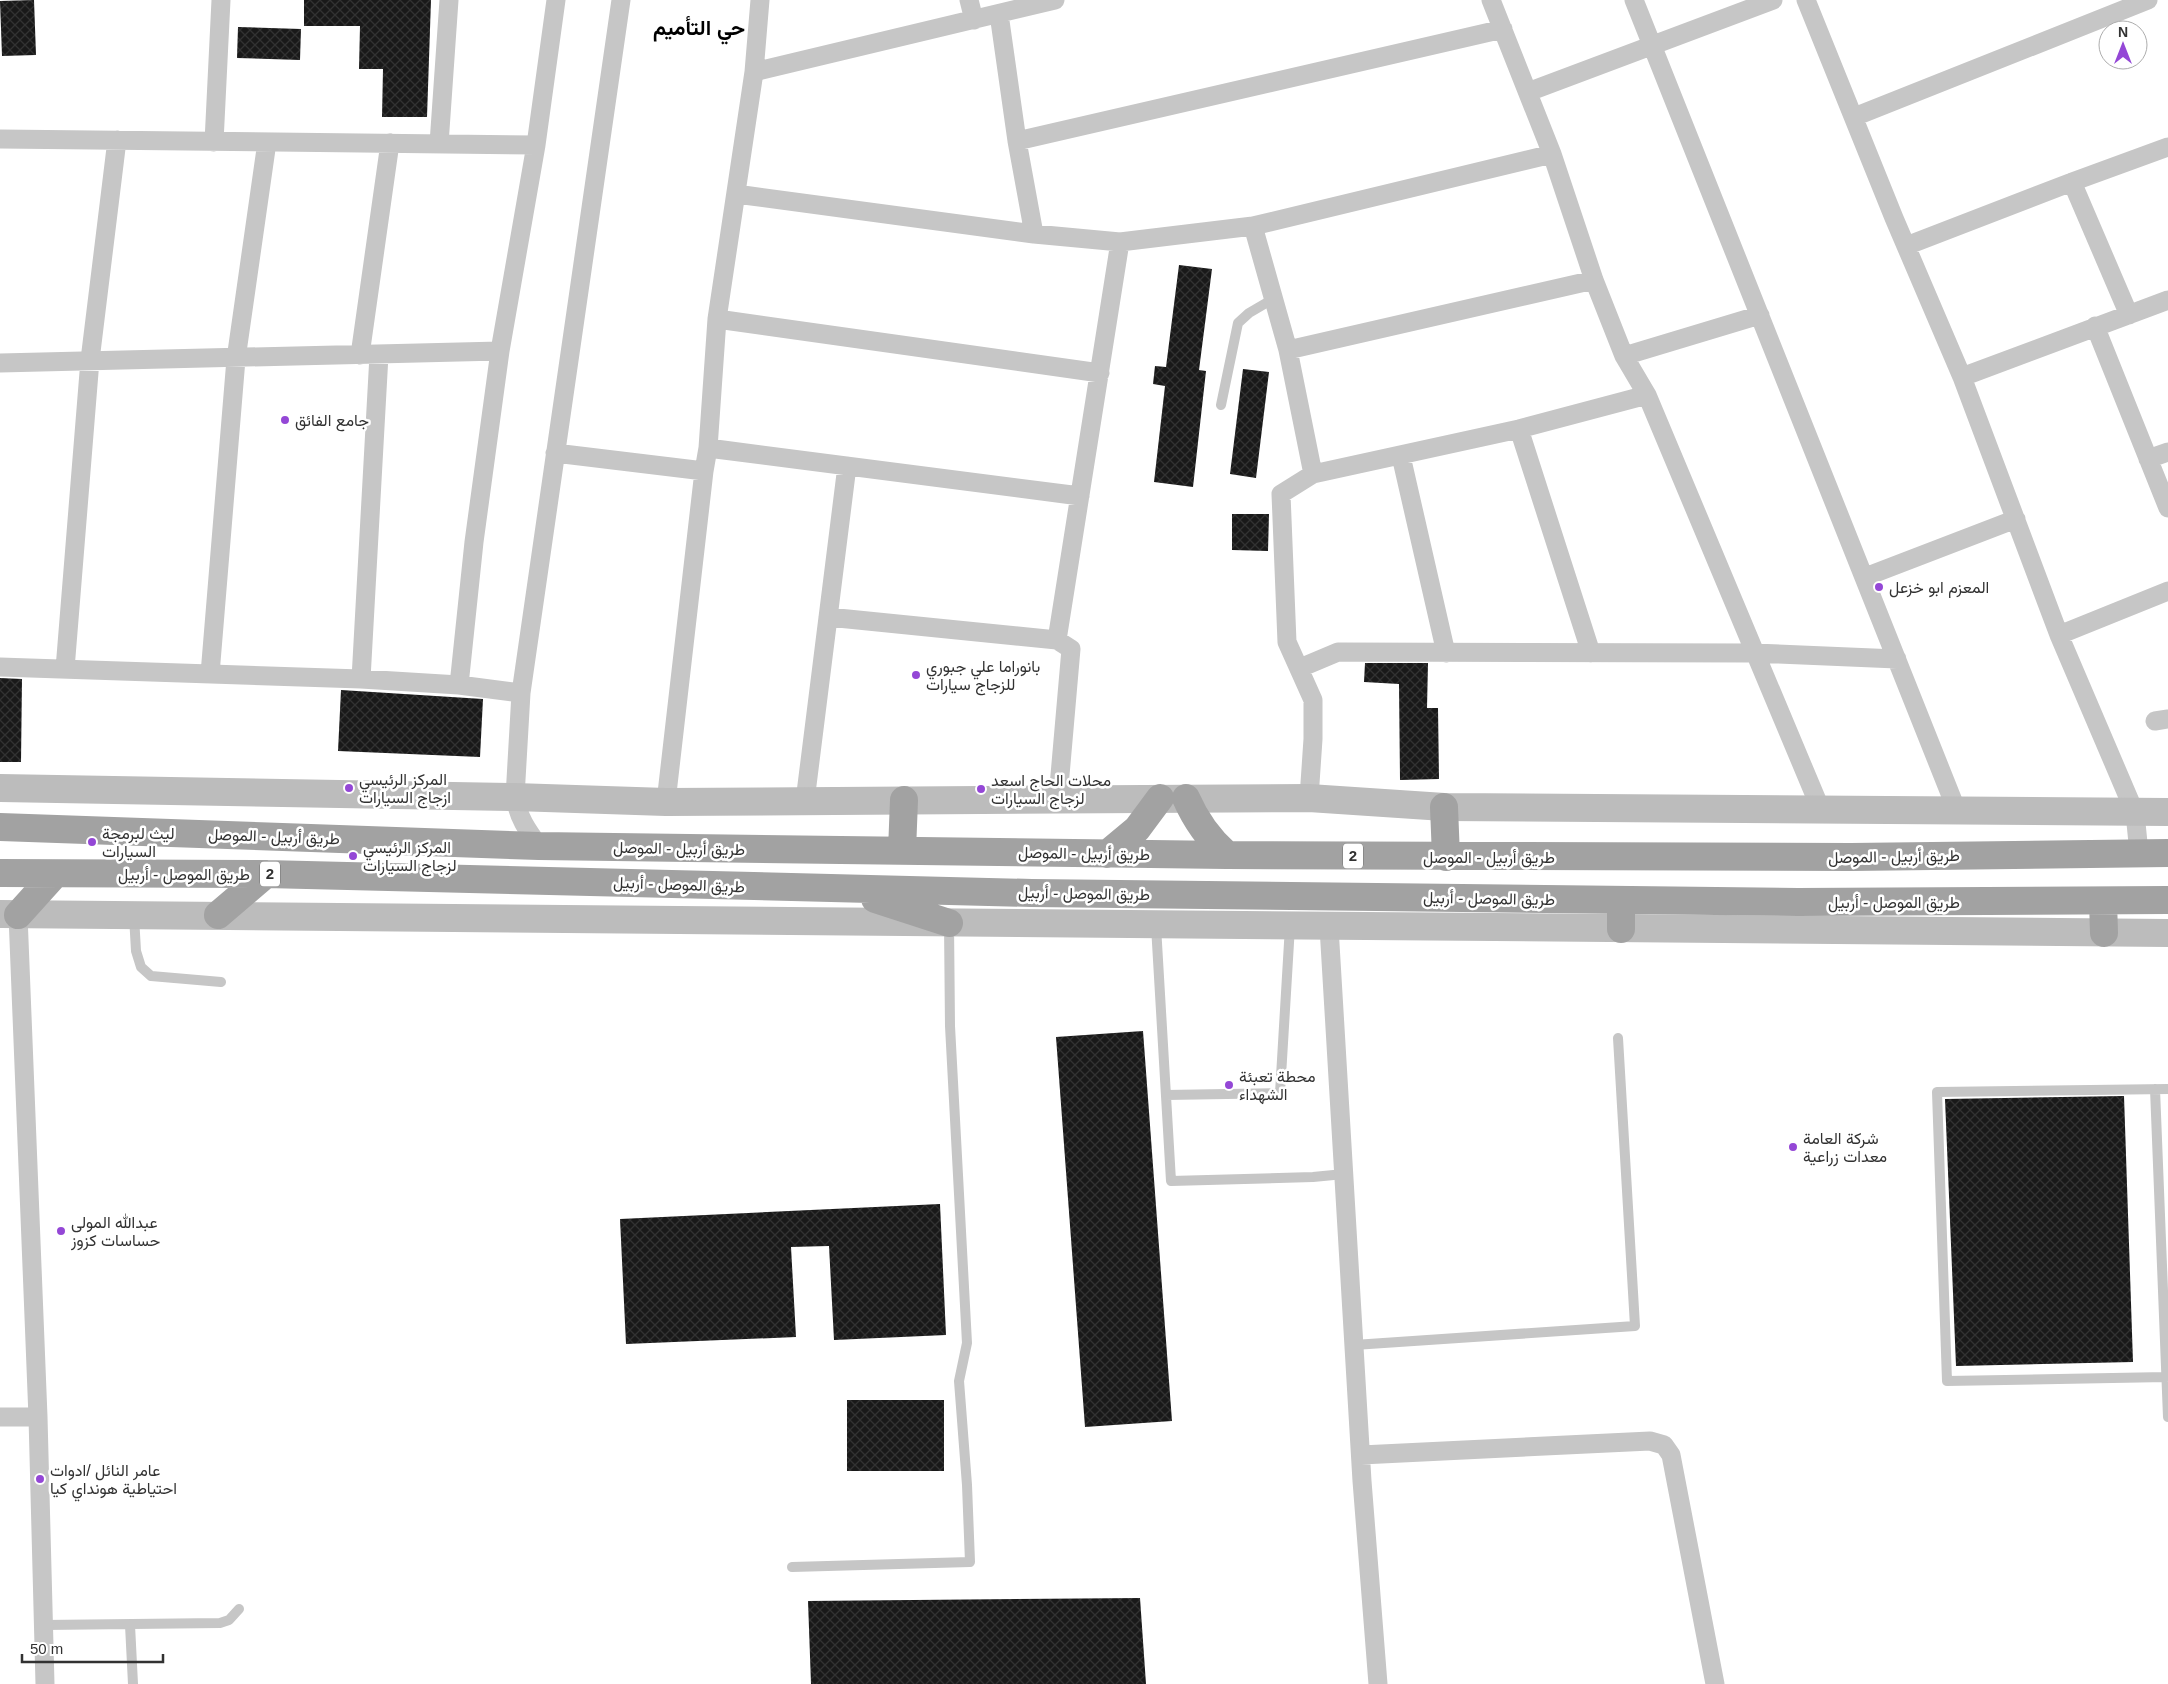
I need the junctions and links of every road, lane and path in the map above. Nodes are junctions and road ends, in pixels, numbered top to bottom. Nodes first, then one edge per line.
1 (221, 0) edge
2 (449, 0) edge
3 (556, 0) edge
4 (621, 0) edge
5 (760, 0) edge
6 (969, 0) edge
7 (1055, 0) edge
8 (1491, 0) edge
9 (1634, 0) edge
10 (1773, 0) edge
11 (1806, 0) edge
12 (2148, 0) edge
13 (999, 14) junction
14 (974, 20) junction
15 (1503, 29) junction
16 (1652, 47) junction
17 (754, 72) junction
18 (1528, 92) junction
19 (1854, 116) junction
20 (0, 139) edge
21 (116, 140) junction
22 (1017, 141) junction
23 (214, 142) junction
24 (267, 142) junction
25 (390, 144) junction
26 (439, 144) junction
27 (536, 145) junction
28 (2168, 148) edge
29 (1552, 154) junction
30 (2072, 182) junction
31 (736, 194) junction
32 (1253, 226) junction
33 (1034, 234) junction
34 (1120, 242) junction
35 (1906, 246) junction
36 (1594, 280) junction
37 (1273, 299) junction
38 (2168, 300) edge
39 (1760, 315) junction
40 (2129, 315) junction
41 (717, 319) junction
42 (2095, 326) junction
43 (1288, 350) junction
44 (500, 351) junction
45 (369, 355) junction
46 (1624, 356) junction
47 (236, 359) junction
48 (90, 360) junction
49 (0, 363) edge
50 (1100, 373) junction
51 (1962, 377) junction
52 (1647, 395) junction
53 (1221, 405) dead end
54 (1519, 429) junction
55 (708, 448) junction
56 (2168, 452) edge
57 (555, 453) junction
58 (1401, 456) junction
59 (2148, 459) junction
60 (847, 466) junction
61 (704, 471) junction
62 (1314, 474) junction
63 (1080, 496) junction
64 (2168, 508) edge
65 (2016, 519) junction
66 (1865, 577) junction
67 (2168, 591) edge
68 (828, 617) junction
69 (2059, 635) junction
70 (1057, 640) junction
71 (1446, 652) junction
72 (1591, 653) junction
73 (1754, 653) junction
74 (1897, 659) junction
75 (0, 667) edge
76 (1300, 668) junction
77 (65, 669) junction
78 (210, 674) junction
79 (361, 678) junction
80 (458, 685) junction
81 (521, 693) junction
82 (0, 788) edge
83 (515, 797) junction
84 (1058, 798) junction
85 (1173, 798) junction
86 (1309, 798) junction
87 (904, 800) junction
88 (805, 801) junction
89 (666, 802) junction
90 (1444, 807) junction
91 (1821, 810) junction
92 (1957, 811) junction
93 (2168, 812) edge
94 (2136, 813) junction
95 (0, 826) edge
96 (539, 846) junction
97 (902, 851) junction
98 (2168, 852) edge
99 (2139, 853) junction
100 (1107, 854) junction
101 (1227, 855) junction
102 (1446, 857) junction
103 (0, 873) edge
104 (55, 874) junction
105 (266, 874) junction
106 (540, 880) junction
107 (848, 890) junction
108 (1621, 900) junction
109 (2168, 900) edge
110 (2103, 901) junction
111 (9, 915) edge
112 (134, 915) junction
113 (218, 915) junction
114 (949, 922) junction
115 (1156, 925) junction
116 (1290, 926) junction
117 (1329, 927) junction
118 (1621, 929) junction
119 (2104, 933) junction
120 (2168, 933) edge
121 (221, 982) dead end
122 (1618, 1038) dead end
123 (2168, 1088) edge
124 (2155, 1089) junction
125 (1166, 1095) junction
126 (1344, 1174) junction
127 (1354, 1345) junction
128 (2166, 1377) junction
129 (38, 1417) junction
130 (2168, 1417) edge
131 (0, 1418) edge
132 (1361, 1455) junction
133 (792, 1567) dead end
134 (239, 1609) dead end
135 (44, 1625) junction
136 (130, 1625) junction
137 (46, 1684) edge
138 (133, 1684) edge
139 (1378, 1684) edge
140 (1715, 1684) edge

1 - 23 street
2 - 26 street
3 - 27 street
4 - 57 street
5 - 17 street
6 - 14 street
7 - 13 street
8 - 15 street
9 - 16 street
10 - 16 street
11 - 19 street
12 - 19 street
13 - 14 street
13 - 22 street
14 - 17 street
15 - 18 street
15 - 22 street
16 - 18 street
16 - 39 street
17 - 31 street
18 - 29 street
19 - 35 street
20 - 21 street
21 - 23 street
21 - 48 street
22 - 33 street
23 - 24 street
24 - 25 street
24 - 47 street
25 - 26 street
25 - 45 street
26 - 27 street
27 - 44 street
28 - 30 street
29 - 32 street
29 - 36 street
30 - 35 street
30 - 40 street
31 - 33 street
31 - 41 street
32 - 34 street
32 - 37 street
33 - 34 street
34 - 50 street
35 - 51 street
36 - 43 street
36 - 46 street
37 - 43 street
37 - 53 lane
38 - 40 street
39 - 46 street
39 - 66 street
40 - 42 street
41 - 50 street
41 - 55 street
42 - 51 street
42 - 59 street
43 - 62 street
44 - 45 street
44 - 80 street
45 - 47 street
45 - 79 street
46 - 52 street
47 - 48 street
47 - 78 street
48 - 49 street
48 - 77 street
50 - 63 street
51 - 65 street
52 - 54 street
52 - 73 street
54 - 58 street
54 - 72 street
55 - 60 street
55 - 61 street
56 - 59 street
57 - 61 street
57 - 81 street
58 - 62 street
58 - 71 street
59 - 64 street
60 - 63 street
60 - 68 street
61 - 89 street
62 - 76 street
63 - 70 street
65 - 66 street
65 - 69 street
66 - 74 street
67 - 69 street
68 - 70 street
68 - 88 street
69 - 94 street
70 - 84 street
71 - 72 street
71 - 76 street
72 - 73 street
73 - 74 street
73 - 91 street
74 - 92 street
75 - 77 street
76 - 86 street
77 - 78 street
78 - 79 street
79 - 80 street
80 - 81 street
81 - 83 street
82 - 83 main road
83 - 89 main road
83 - 96 street
84 - 85 main road
84 - 87 main road
85 - 86 main road
85 - 100 highway
85 - 101 highway
86 - 90 main road
87 - 88 main road
87 - 97 highway
88 - 89 main road
90 - 91 main road
90 - 102 highway
91 - 92 main road
92 - 94 main road
93 - 94 main road
94 - 99 street
95 - 96 highway, طريق أربيل - الموصل
96 - 97 highway, طريق أربيل - الموصل / 2
96 - 106 highway
97 - 100 highway, طريق أربيل - الموصل / 2
98 - 99 highway, طريق أربيل - الموصل / 2
99 - 102 highway, طريق أربيل - الموصل / 2
100 - 101 highway, طريق أربيل - الموصل / 2
101 - 102 highway, طريق أربيل - الموصل / 2
103 - 104 highway, طريق الموصل - أربيل / 2
104 - 105 highway, طريق الموصل - أربيل / 2
104 - 111 highway
105 - 106 highway, طريق الموصل - أربيل / 2
105 - 113 highway
106 - 107 highway, طريق الموصل - أربيل / 2
107 - 108 highway, طريق الموصل - أربيل / 2
107 - 114 highway
108 - 110 highway, طريق الموصل - أربيل / 2
108 - 118 highway
109 - 110 highway, طريق الموصل - أربيل / 2
110 - 119 highway
111 - 112 main road
111 - 129 street
112 - 113 main road
112 - 121 lane
113 - 114 main road
114 - 115 main road
114 - 133 lane
115 - 116 main road
115 - 125 lane
116 - 117 main road
116 - 125 lane
117 - 118 main road
117 - 126 street
118 - 119 main road
119 - 120 main road
122 - 127 lane
123 - 124 lane
124 - 128 lane
124 - 128 lane
125 - 126 lane
126 - 127 street
127 - 132 street
128 - 130 lane
129 - 131 street
129 - 135 street
132 - 139 street
132 - 140 street
134 - 136 lane
135 - 136 lane
135 - 137 street
136 - 138 lane

